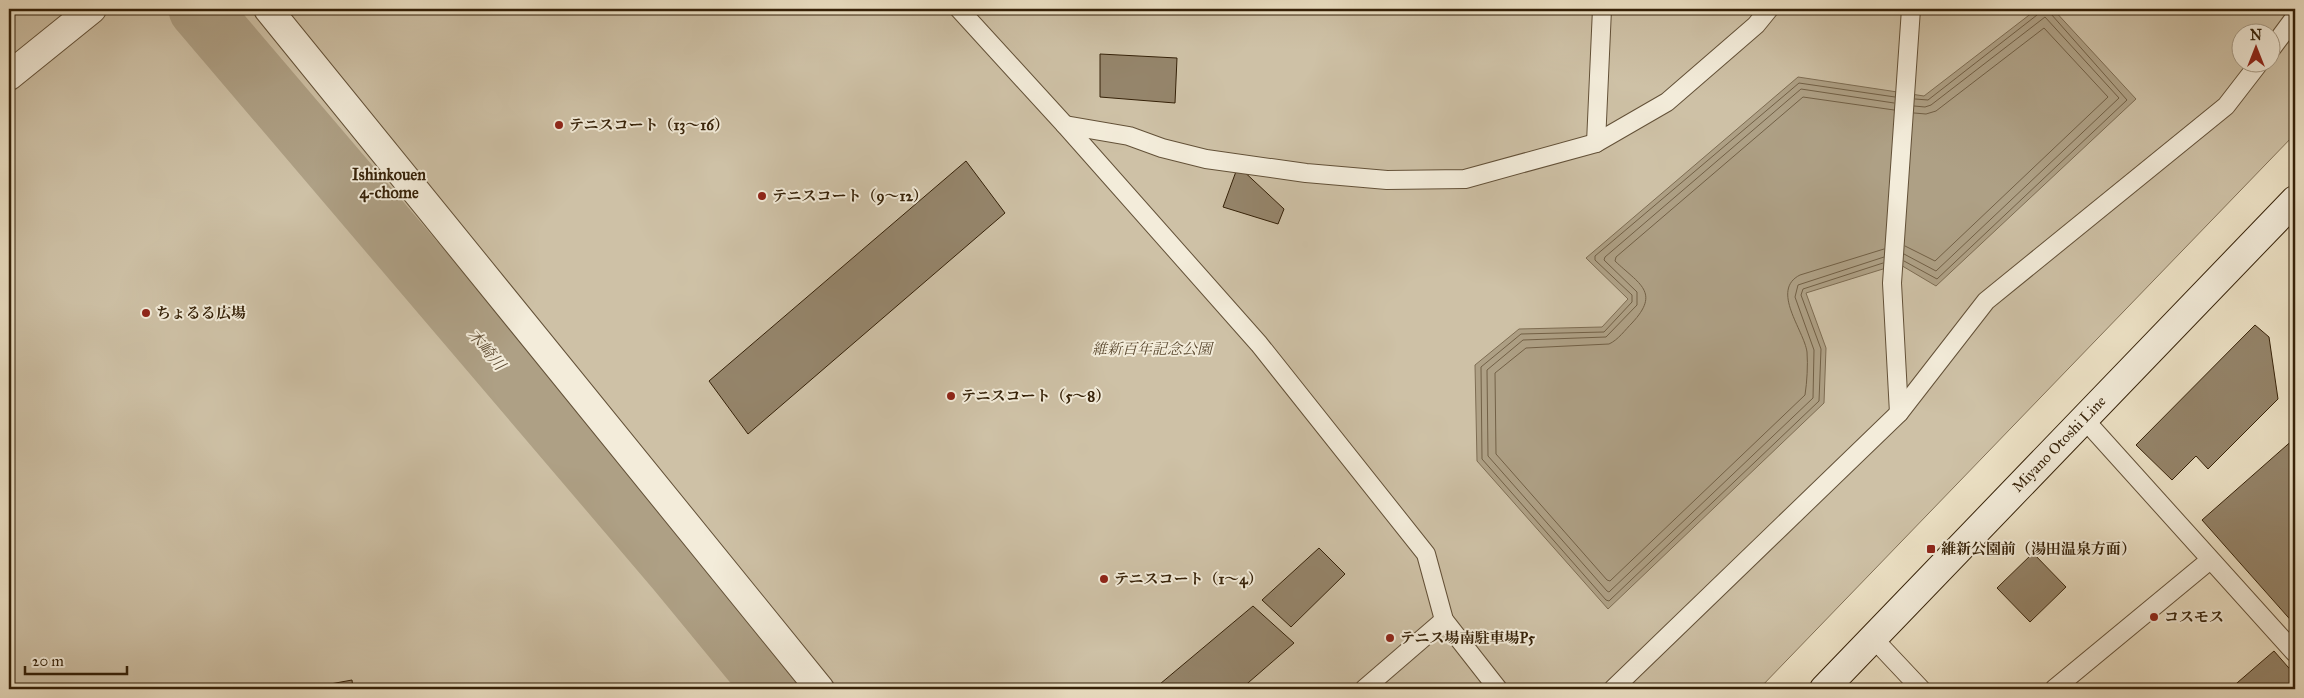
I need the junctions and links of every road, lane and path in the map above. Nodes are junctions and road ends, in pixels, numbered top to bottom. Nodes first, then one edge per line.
1 (92, 9) edge
2 (268, 9) edge
3 (958, 9) edge
4 (1602, 9) edge
5 (1770, 9) edge
6 (1911, 9) edge
7 (2295, 18) edge
8 (2282, 35) edge
9 (2252, 72) edge
10 (9, 76) edge
11 (1065, 125) junction
12 (1596, 143) junction
13 (2295, 200) edge
14 (1899, 413) junction
15 (2084, 418) junction
16 (2210, 560) junction
17 (1444, 620) junction
18 (1873, 638) junction
19 (2295, 653) edge
20 (820, 689) edge
21 (1364, 689) edge
22 (1498, 689) edge
23 (1613, 689) edge
24 (1824, 689) edge
25 (1920, 689) edge
26 (2054, 689) edge

1 - 10 street
2 - 20 street
3 - 11 lane
4 - 12 lane
5 - 12 lane
6 - 14 lane
7 - 8 lane
9 - 14 lane
11 - 12 lane
11 - 17 lane
13 - 15 street, Miyano Otoshi Line
14 - 23 lane
15 - 16 lane
15 - 18 street, Miyano Otoshi Line
16 - 19 lane
16 - 26 lane
17 - 21 lane
17 - 22 lane
18 - 24 street, Miyano Otoshi Line
18 - 25 lane

